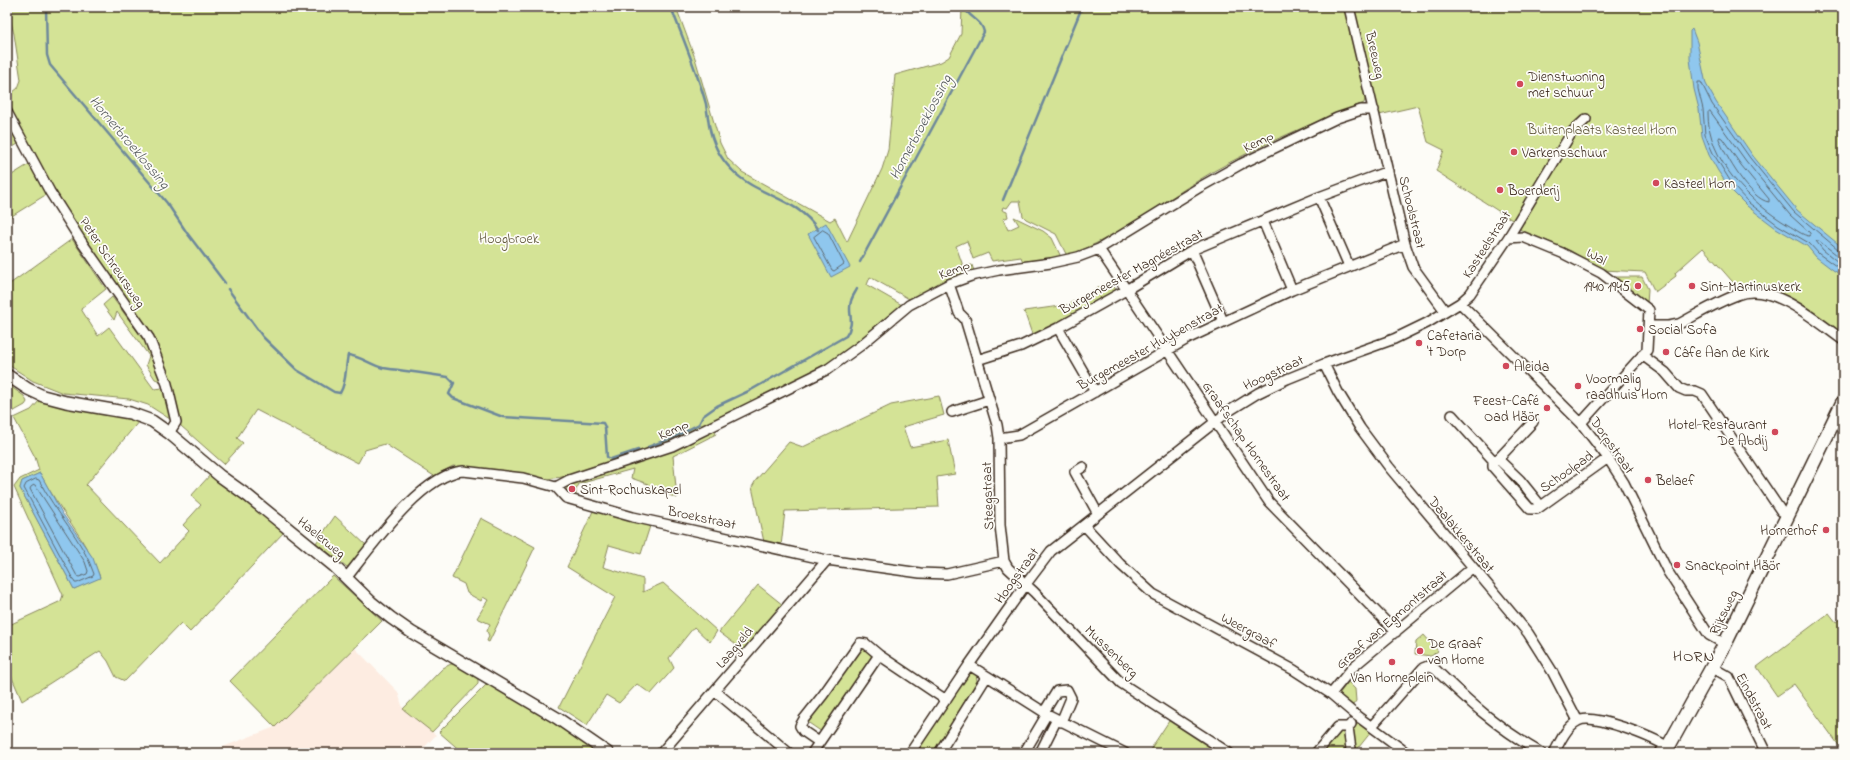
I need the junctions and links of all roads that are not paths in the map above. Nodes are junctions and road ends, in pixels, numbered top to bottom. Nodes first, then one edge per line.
1 (1349, 7) edge
2 (1374, 110) junction
3 (7, 112) edge
4 (1586, 118) dead end
5 (1388, 171) junction
6 (1319, 197) junction
7 (1263, 221) junction
8 (1508, 238) junction
9 (1405, 244) junction
10 (1099, 249) junction
11 (1192, 250) junction
12 (1349, 266) junction
13 (950, 284) junction
14 (1126, 290) junction
15 (1292, 290) junction
16 (1460, 303) junction
17 (1446, 311) junction
18 (1223, 321) junction
19 (1648, 326) junction
20 (1058, 328) junction
21 (1843, 340) edge
22 (1167, 351) junction
23 (1642, 355) junction
24 (977, 360) junction
25 (1324, 364) junction
26 (7, 375) edge
27 (1095, 392) junction
28 (989, 400) junction
29 (1843, 402) edge
30 (952, 412) dead end
31 (1452, 415) dead end
32 (1215, 421) junction
33 (1533, 422) dead end
34 (1581, 423) junction
35 (169, 433) junction
36 (999, 438) junction
37 (1608, 458) junction
38 (1496, 460) junction
39 (1083, 467) dead end
40 (556, 487) junction
41 (1785, 513) junction
42 (1098, 514) junction
43 (1084, 525) junction
44 (827, 560) junction
45 (1004, 561) junction
46 (1472, 568) junction
47 (347, 577) junction
48 (1026, 584) junction
49 (1396, 632) junction
50 (1725, 644) junction
51 (879, 655) junction
52 (969, 665) junction
53 (1712, 668) junction
54 (987, 676) junction
55 (715, 691) junction
56 (1331, 694) junction
57 (946, 700) junction
58 (1046, 713) junction
59 (1357, 716) junction
60 (1059, 721) junction
61 (1578, 721) junction
62 (1372, 726) junction
63 (1348, 727) junction
64 (819, 742) junction
65 (1666, 751) edge
66 (662, 752) edge
67 (608, 753) edge
68 (789, 753) edge
69 (812, 753) edge
70 (910, 753) edge
71 (940, 753) edge
72 (1024, 753) edge
73 (1040, 753) edge
74 (1126, 753) edge
75 (1229, 753) edge
76 (1316, 753) edge
77 (1349, 753) edge
78 (1407, 753) edge
79 (1541, 753) edge
80 (1554, 753) edge
81 (1766, 753) edge

1 - 2 street, Breeweg
2 - 5 street, Schoolstraat
2 - 10 street, Kemp
3 - 35 street, Peter Schreursweg
4 - 8 street, Kasteelstraat
5 - 6 street, Burgemeester Magnéestraat
5 - 9 street, Schoolstraat
6 - 7 street, Burgemeester Magnéestraat
6 - 12 street
7 - 11 street, Burgemeester Magnéestraat
7 - 15 street
8 - 16 street, Kasteelstraat
8 - 19 street, Wal
9 - 12 street, Burgemeester Huybenstraat
9 - 17 street, Schoolstraat
10 - 13 street, Kemp
10 - 14 street, Graafschap Hornestraat
11 - 14 street, Burgemeester Magnéestraat
11 - 18 street
12 - 15 street, Burgemeester Huybenstraat
13 - 24 street, Steegstraat
13 - 40 street, Kemp
14 - 20 street, Burgemeester Magnéestraat
14 - 22 street, Graafschap Hornestraat
15 - 18 street, Burgemeester Huybenstraat
16 - 17 street, Hoogstraat
16 - 34 street, Dorpstraat
17 - 25 street, Hoogstraat
18 - 22 street, Burgemeester Huybenstraat
19 - 21 street
19 - 23 street
20 - 24 street, Burgemeester Magnéestraat
20 - 27 street
22 - 27 street, Burgemeester Huybenstraat
22 - 32 street, Graafschap Hornestraat
23 - 34 street
23 - 41 street
24 - 28 street, Steegstraat
25 - 32 street, Hoogstraat
25 - 46 street, Daalakkerstraat
26 - 35 street, Haelerweg
27 - 36 street, Burgemeester Huybenstraat
28 - 30 street
28 - 36 street, Steegstraat
29 - 41 main road, Rijksweg
31 - 38 street, Schoolpad
32 - 42 street, Hoogstraat
32 - 49 street, Graafschap Hornestraat
33 - 38 street
34 - 37 street, Dorpstraat
35 - 47 street, Haelerweg
36 - 45 street, Steegstraat
37 - 38 street, Schoolpad
37 - 50 street, Dorpstraat
39 - 42 street
40 - 44 street, Broekstraat
40 - 47 street, Broekstraat
41 - 50 main road, Rijksweg
42 - 43 street, Hoogstraat
43 - 48 street, Hoogstraat
43 - 56 street, Weergraaf
44 - 45 street, Broekstraat
44 - 55 street, Laagveld
45 - 48 street
46 - 49 street, Graaf van Egmontstraat
46 - 61 street, Daalakkerstraat
47 - 67 street, Haelerweg
48 - 52 street, Hoogstraat
48 - 75 street, Mussenberg
49 - 56 street, Graaf van Egmontstraat
50 - 53 main road, Rijksweg
51 - 57 street
51 - 64 street
51 - 64 street
52 - 54 street
52 - 57 street, Hoogstraat
53 - 65 main road, Rijksweg
53 - 81 street, Eindstraat
54 - 58 street
54 - 71 street
55 - 66 street, Laagveld
55 - 68 street
56 - 59 street, Weergraaf
57 - 70 street, Hoogstraat
58 - 60 street
58 - 60 street
58 - 72 street
59 - 62 street, Weergraaf
59 - 63 street
60 - 73 street
60 - 74 street
61 - 65 street
61 - 80 street
62 - 78 street, Weergraaf
62 - 79 street
63 - 76 street
63 - 77 street
64 - 69 street

